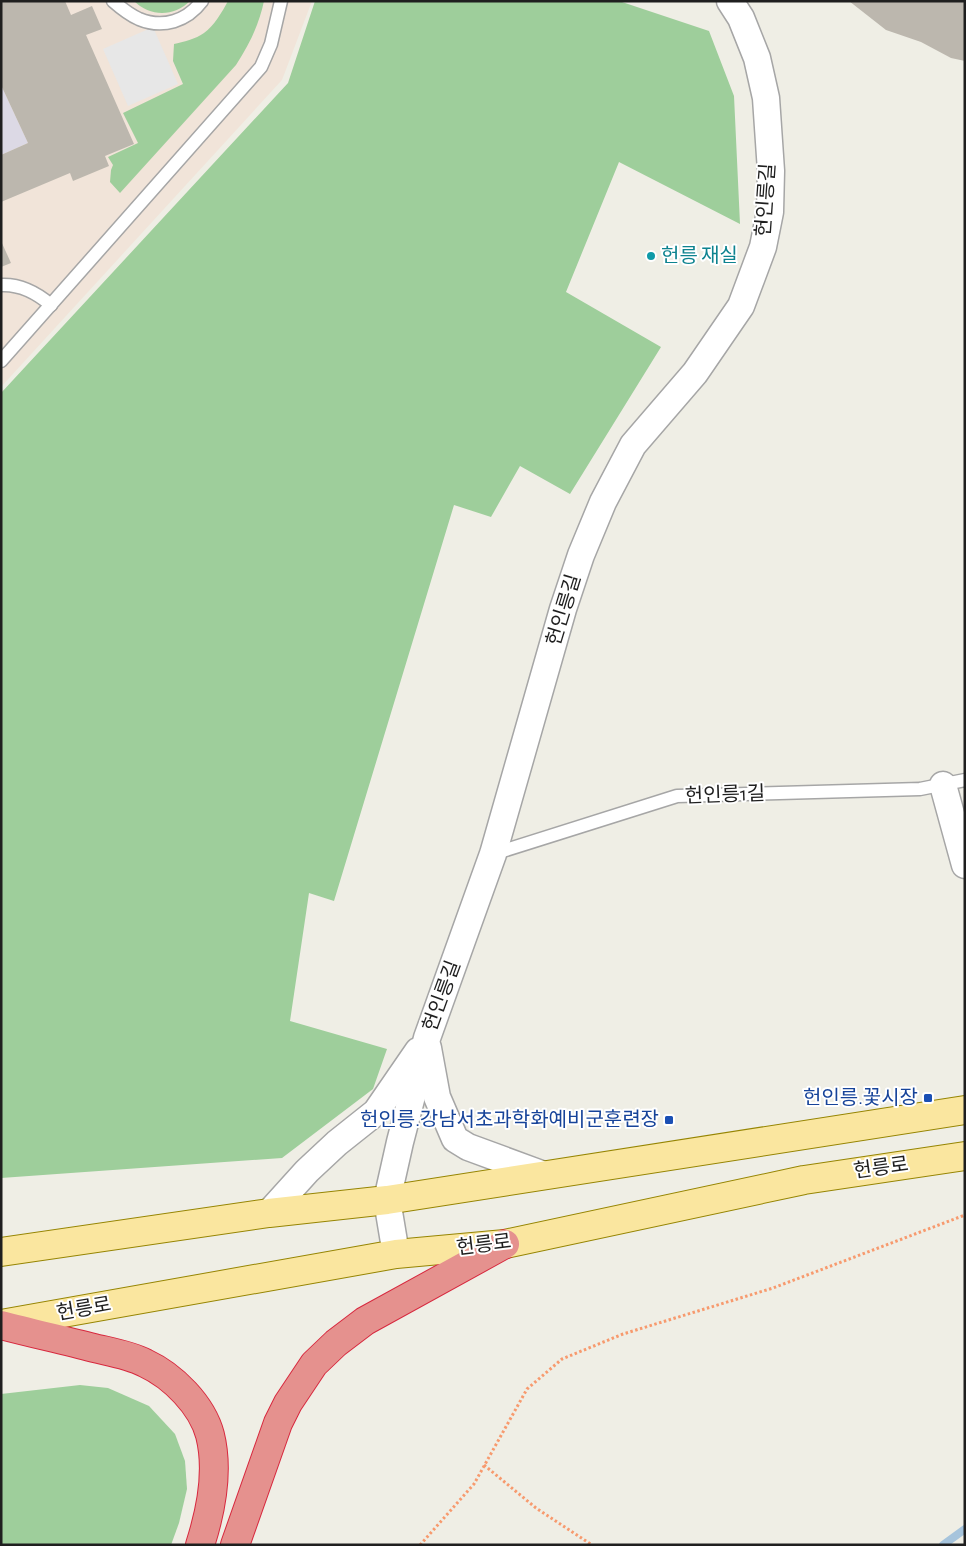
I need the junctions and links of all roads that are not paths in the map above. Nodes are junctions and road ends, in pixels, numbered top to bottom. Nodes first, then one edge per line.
1 (113, 1) edge
2 (202, 1) edge
3 (281, 1) edge
4 (730, 1) edge
5 (1, 285) edge
6 (51, 305) junction
7 (1, 361) edge
8 (954, 782) edge
9 (494, 854) junction
10 (965, 865) edge
11 (427, 1038) junction
12 (965, 1110) edge
13 (965, 1156) edge
14 (544, 1175) junction
15 (387, 1200) junction
16 (269, 1213) junction
17 (505, 1244) junction
18 (1, 1252) edge
19 (396, 1254) junction
20 (1, 1324) edge
21 (200, 1545) edge
22 (235, 1545) edge

1 - 2 lane
3 - 6 lane
4 - 9 street, 헌인릉길
5 - 6 lane
6 - 7 lane
8 - 9 lane, 헌인릉1길
8 - 10 street
9 - 11 street, 헌인릉길
11 - 14 street
11 - 15 street, 헌인릉길
11 - 16 street
12 - 14 main road
13 - 17 main road, 헌릉로
14 - 15 main road
15 - 16 main road
15 - 19 street, 헌인릉길
16 - 18 main road
17 - 19 main road, 헌릉로
17 - 22 highway
19 - 20 main road, 헌릉로
20 - 21 highway

